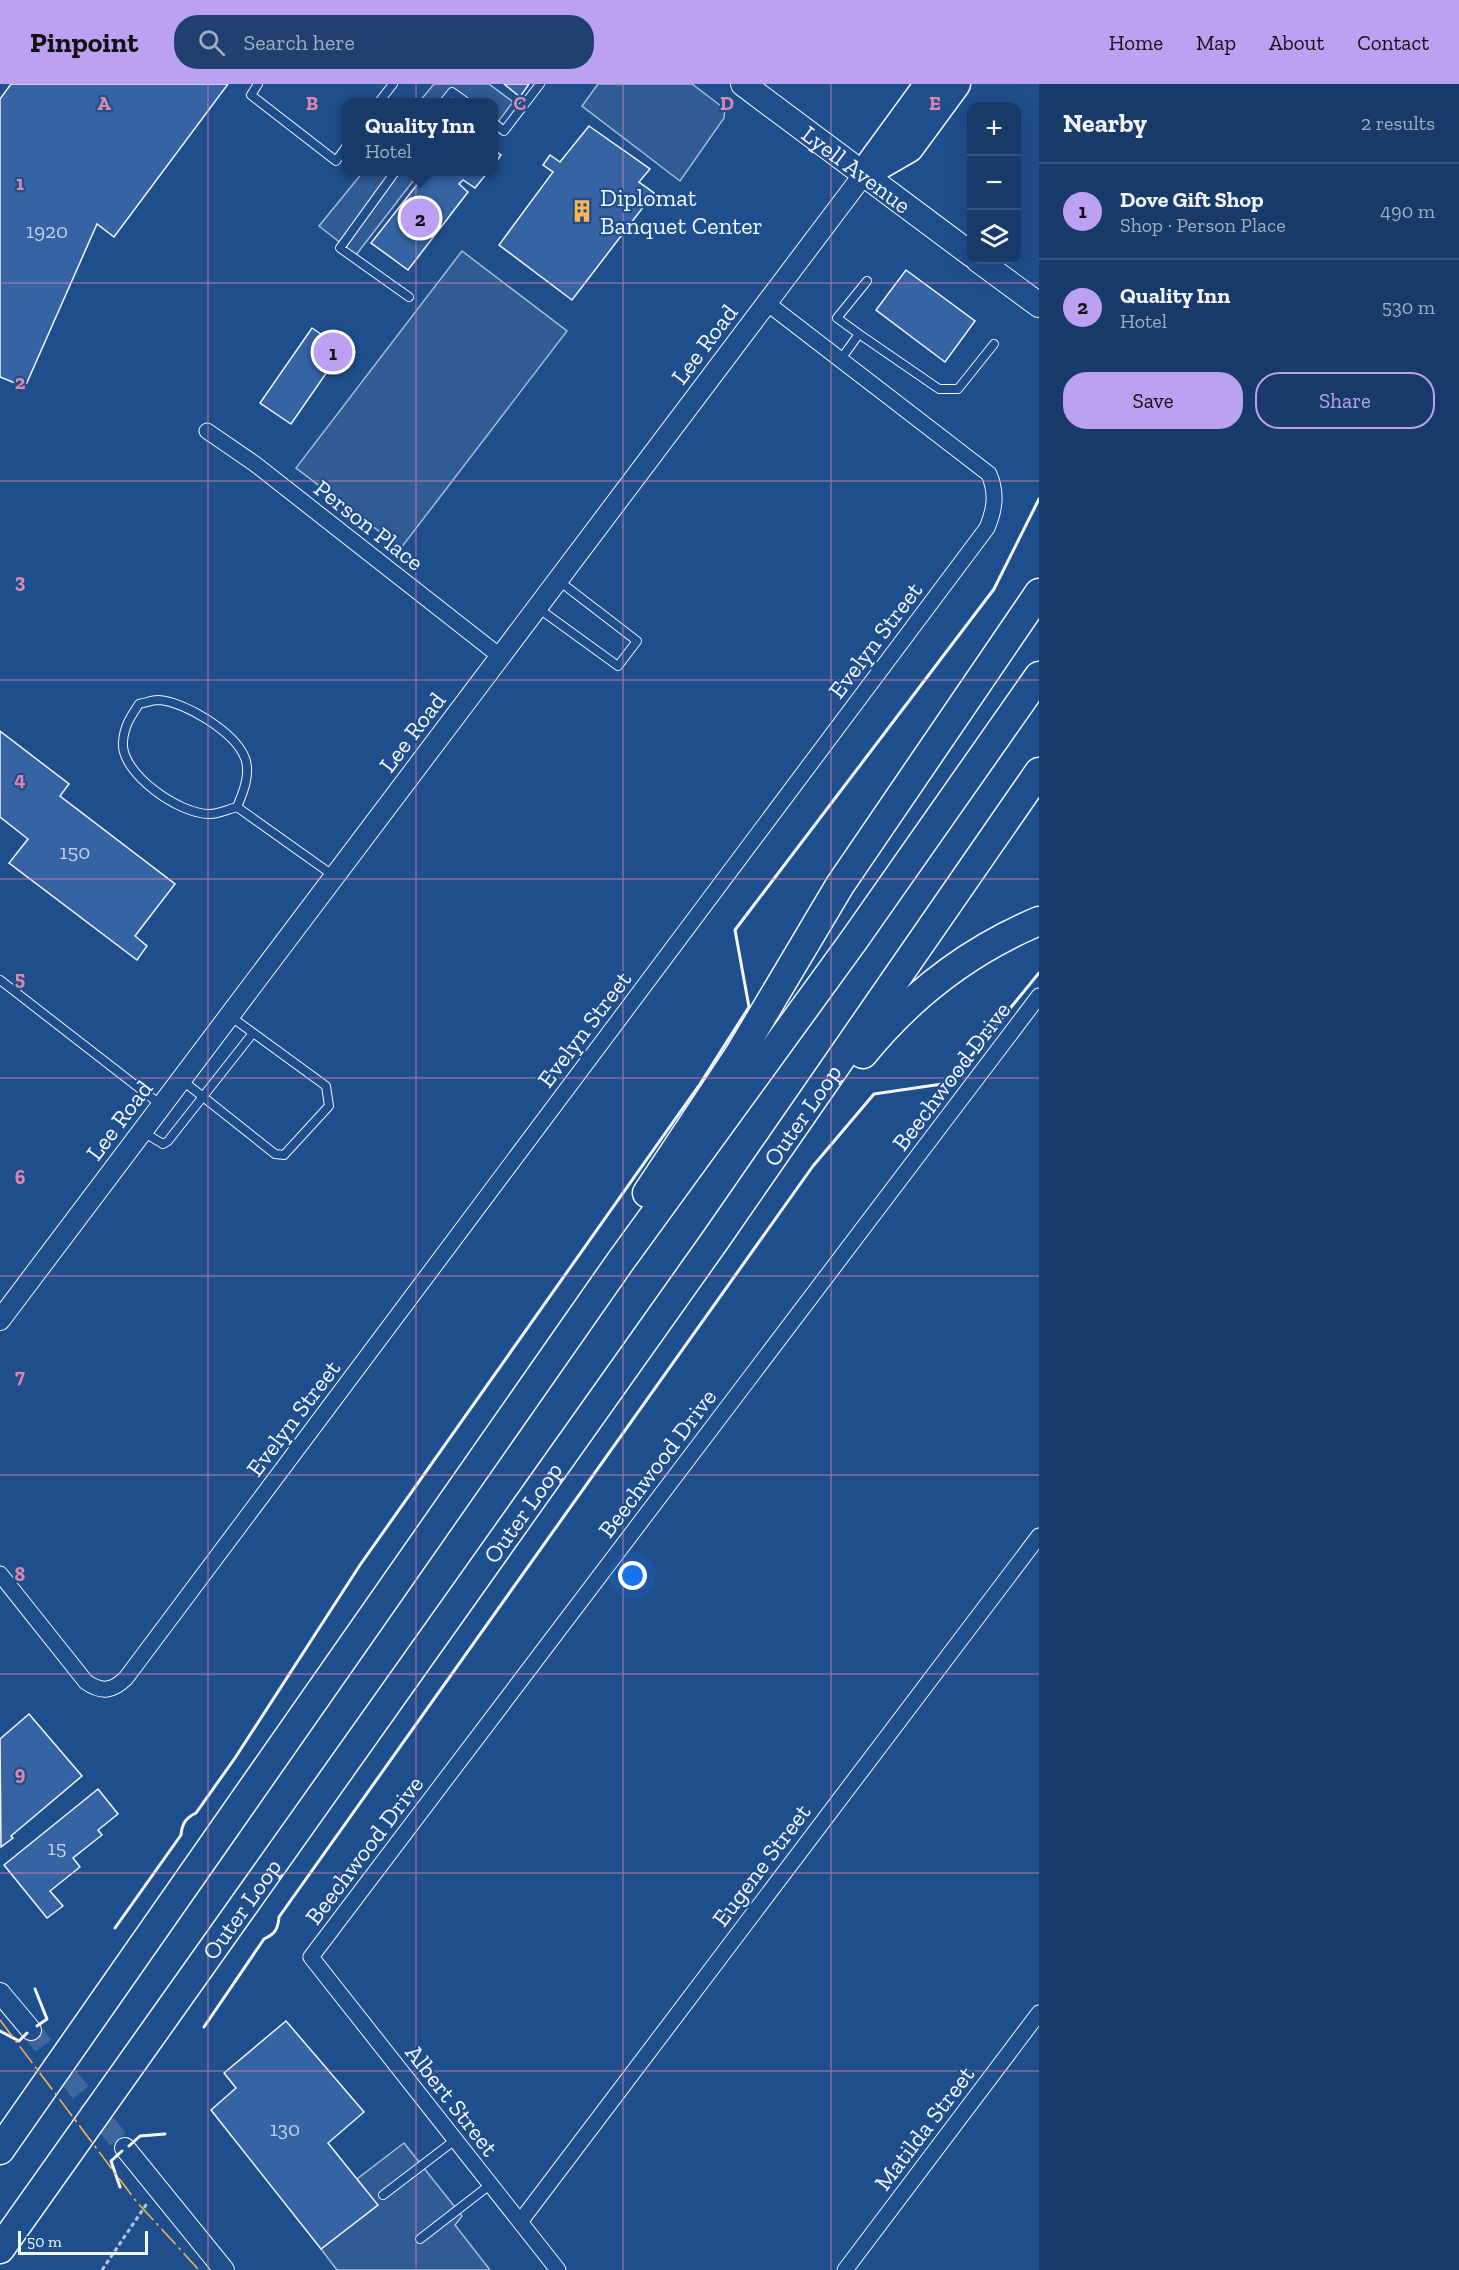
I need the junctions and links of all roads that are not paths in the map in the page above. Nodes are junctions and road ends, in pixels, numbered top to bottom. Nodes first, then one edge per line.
1 (258, 84) edge
2 (393, 84) edge
3 (540, 84) edge
4 (743, 84) edge
5 (930, 84) edge
6 (956, 84) edge
7 (382, 98) edge
8 (447, 98) edge
9 (460, 98) edge
10 (498, 126) edge
11 (342, 153) edge
12 (864, 174) junction
13 (390, 176) edge
14 (967, 251) edge
15 (983, 264) edge
16 (867, 281) dead end
17 (409, 297) dead end
18 (767, 303) junction
19 (1039, 305) edge
20 (859, 334) junction
21 (994, 344) dead end
22 (841, 360) junction
23 (207, 431) dead end
24 (558, 581) junction
25 (1039, 593) edge
26 (538, 608) junction
27 (501, 657) junction
28 (1039, 676) edge
29 (1039, 772) edge
30 (237, 807) junction
31 (335, 876) junction
32 (1039, 921) edge
33 (0, 980) edge
34 (1039, 996) edge
35 (230, 1016) junction
36 (254, 1034) junction
37 (182, 1080) junction
38 (204, 1098) junction
39 (162, 1106) junction
40 (142, 1131) junction
41 (716, 1239) junction
42 (620, 1262) junction
43 (0, 1320) edge
44 (1039, 1536) edge
45 (3, 1583) edge
46 (311, 1957) joint
47 (0, 1993) edge
48 (1039, 2013) edge
49 (31, 2030) tunnel mouth
50 (455, 2140) junction
51 (126, 2148) tunnel mouth
52 (0, 2150) edge
53 (491, 2184) junction
54 (383, 2195) dead end
55 (520, 2222) junction
56 (420, 2239) dead end
57 (0, 2249) edge
58 (224, 2270) edge
59 (558, 2270) edge
60 (845, 2270) edge

1 - 11 lane
2 - 7 lane
3 - 10 lane
4 - 12 main road, Lyell Avenue
5 - 12 highway
6 - 12 highway
8 - 9 lane
12 - 14 main road, Lyell Avenue
12 - 18 street, Lee Road
13 - 17 lane
15 - 19 main road
16 - 20 lane
18 - 22 street, Evelyn Street
18 - 24 street, Lee Road
20 - 21 lane
20 - 22 lane
22 - 45 street, Evelyn Street
23 - 27 street, Person Place
24 - 26 street, Lee Road
24 - 26 lane
25 - 42 highway
26 - 27 street, Lee Road
27 - 31 street, Lee Road
28 - 42 highway
29 - 41 highway, Outer Loop
30 - 30 lane
30 - 31 lane
31 - 35 street, Lee Road
32 - 41 highway
33 - 39 lane
34 - 46 street, Beechwood Drive
35 - 36 lane
35 - 37 street, Lee Road
36 - 38 lane
36 - 38 lane
37 - 38 lane
37 - 39 street, Lee Road
38 - 40 lane
39 - 40 street, Lee Road
40 - 43 street, Lee Road
41 - 57 highway, Outer Loop
42 - 52 highway
44 - 55 street, Eugene Street
46 - 50 street, Albert Street
47 - 49 street
48 - 60 street, Matilda Street
50 - 53 street, Albert Street
50 - 54 lane
51 - 58 street
53 - 55 street, Albert Street
53 - 56 lane
55 - 59 street, Albert Street

